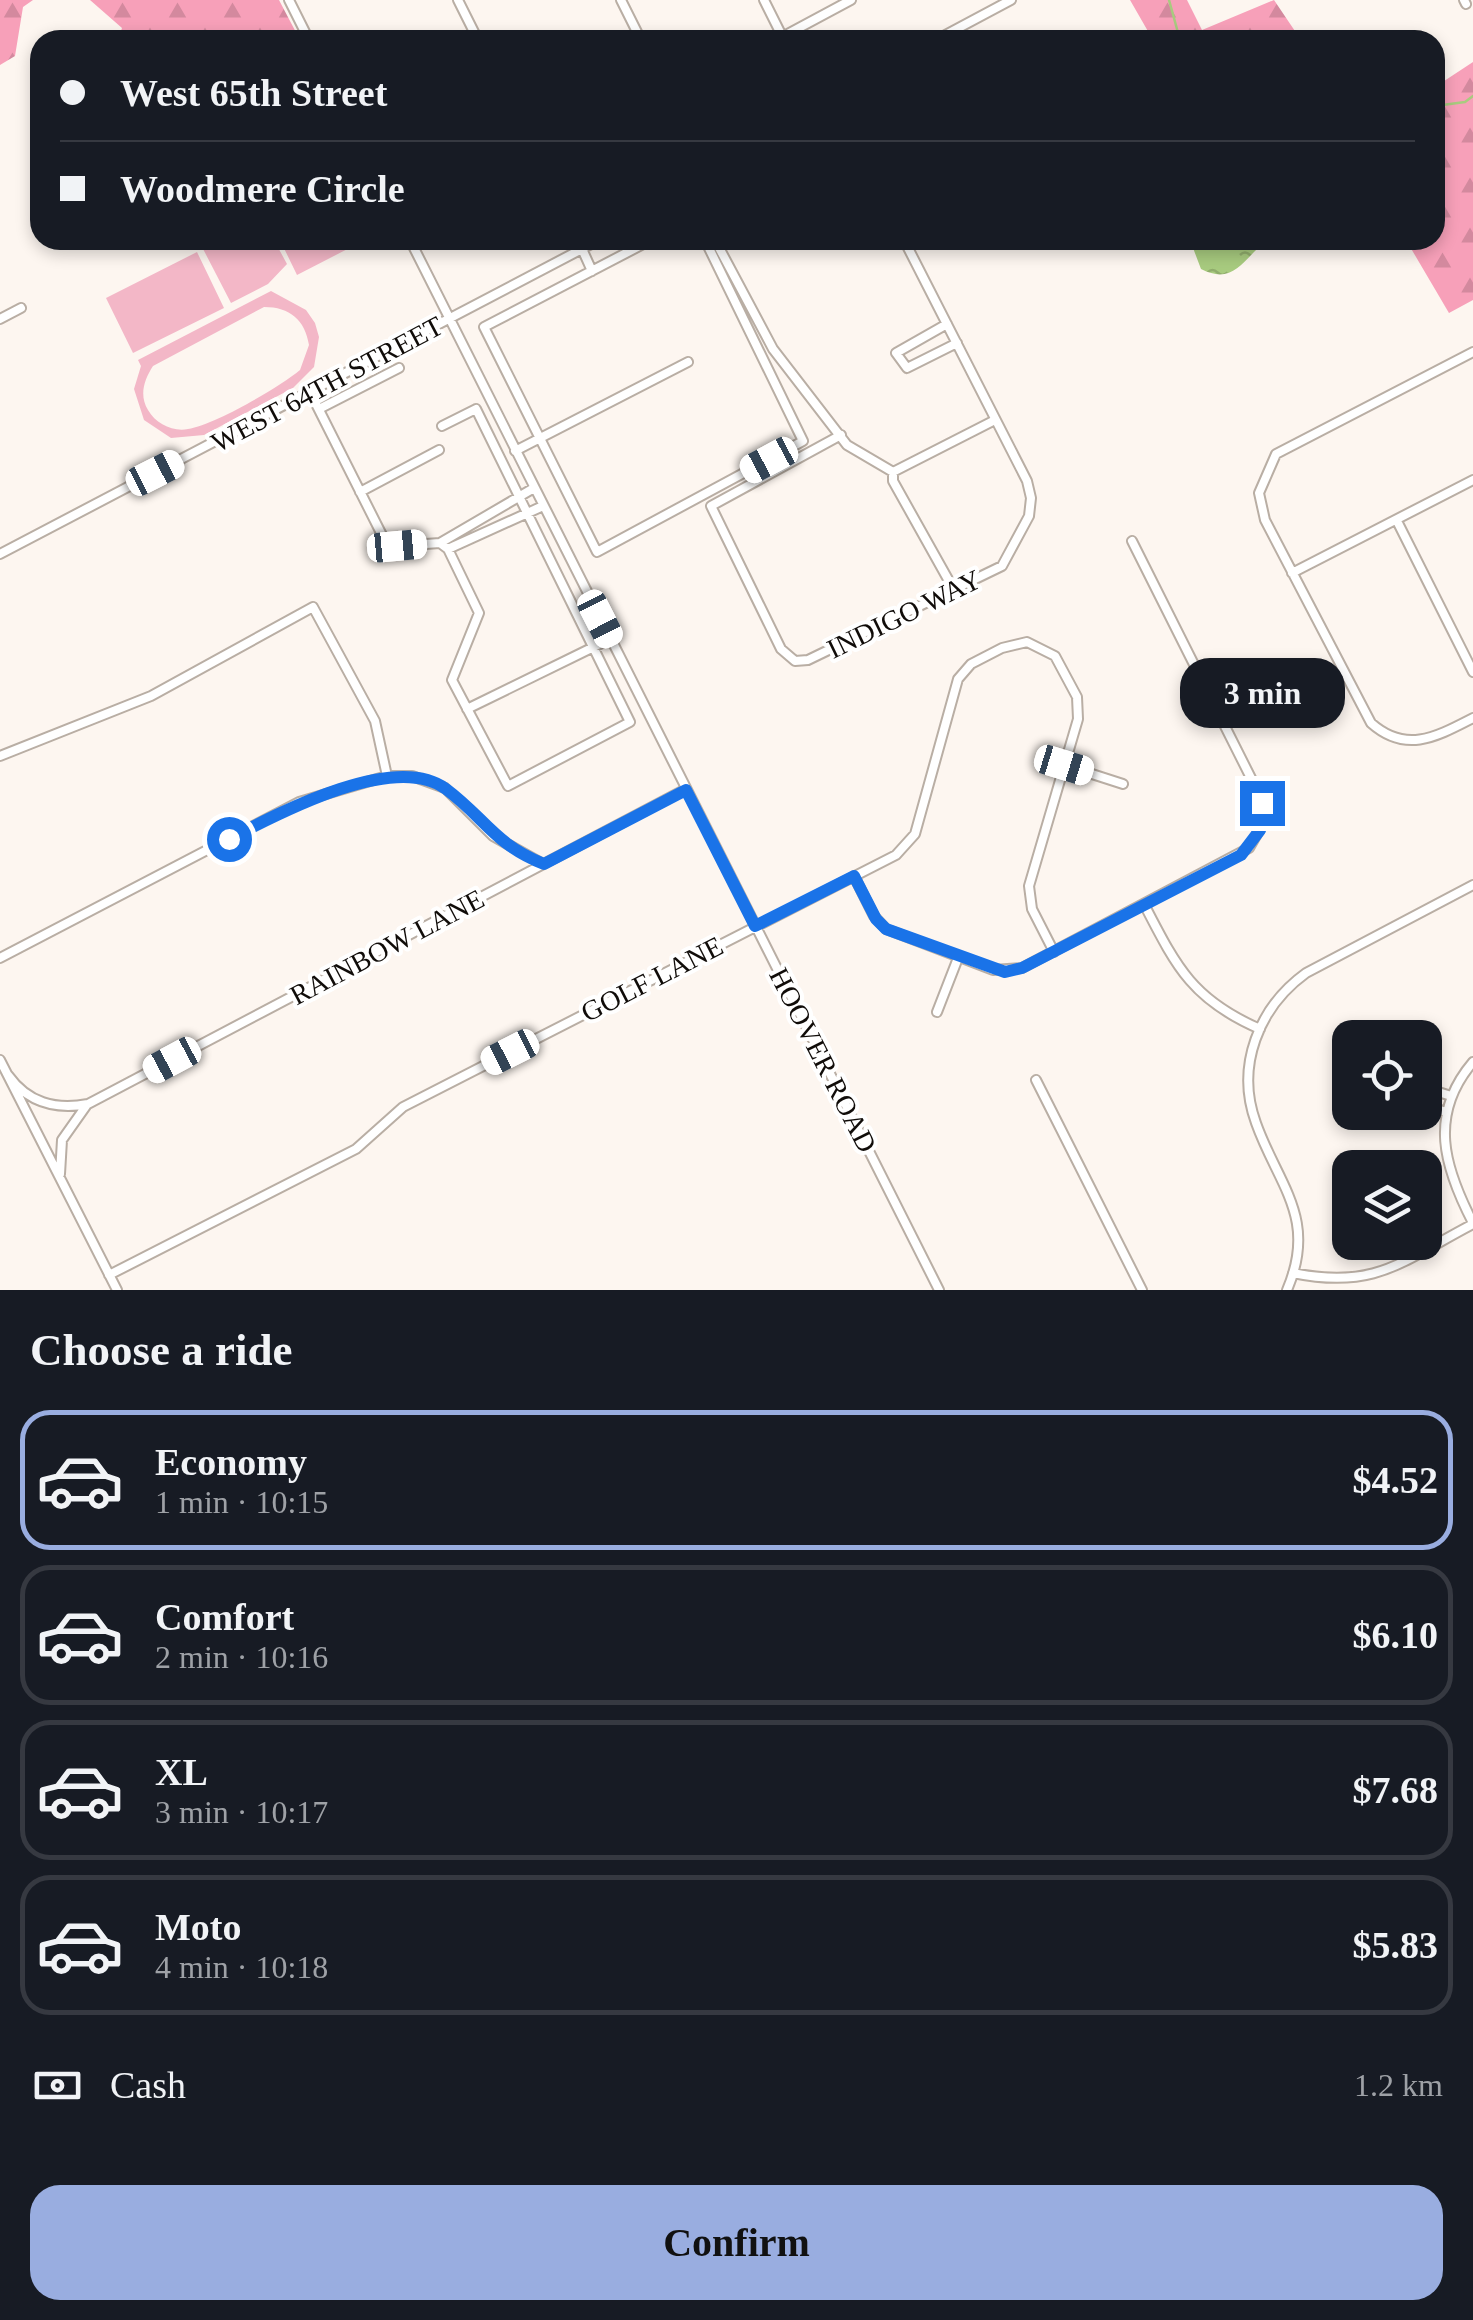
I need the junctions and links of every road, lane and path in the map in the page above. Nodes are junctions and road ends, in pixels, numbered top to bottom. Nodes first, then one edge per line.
1 (288, 0) edge
2 (458, 0) edge
3 (621, 0) edge
4 (764, 0) edge
5 (851, 0) edge
6 (1011, 0) edge
7 (304, 30) edge
8 (473, 30) edge
9 (636, 30) edge
10 (779, 30) edge
11 (799, 30) edge
12 (955, 30) edge
13 (415, 250) edge
14 (570, 250) edge
15 (583, 250) edge
16 (631, 250) edge
17 (710, 250) edge
18 (720, 250) edge
19 (909, 250) edge
20 (592, 270) junction
21 (22, 308) dead end
22 (450, 319) junction
23 (0, 320) edge
24 (947, 324) junction
25 (956, 343) junction
26 (1473, 352) edge
27 (688, 362) dead end
28 (399, 368) dead end
29 (310, 392) junction
30 (319, 409) junction
31 (995, 420) junction
32 (442, 426) dead end
33 (841, 436) junction
34 (538, 439) junction
35 (439, 450) dead end
36 (515, 451) junction
37 (894, 472) junction
38 (1473, 480) edge
39 (534, 488) junction
40 (360, 492) junction
41 (520, 496) junction
42 (543, 506) junction
43 (528, 513) junction
44 (1397, 521) junction
45 (1132, 541) dead end
46 (444, 546) junction
47 (0, 554) edge
48 (1292, 572) junction
49 (954, 590) junction
50 (610, 638) junction
51 (595, 646) junction
52 (1473, 672) edge
53 (467, 709) junction
54 (1473, 718) edge
55 (0, 756) edge
56 (1064, 765) junction
57 (387, 776) junction
58 (1124, 784) dead end
59 (686, 790) junction
60 (544, 864) junction
61 (854, 876) junction
62 (1473, 885) edge
63 (1145, 906) junction
64 (755, 926) junction
65 (1054, 952) junction
66 (0, 958) edge
67 (958, 958) junction
68 (937, 1012) dead end
69 (1260, 1029) junction
70 (0, 1060) edge
71 (1473, 1062) edge
72 (8, 1075) junction
73 (1036, 1080) dead end
74 (1442, 1093) edge
75 (1451, 1096) junction
76 (88, 1104) junction
77 (1442, 1111) edge
78 (1446, 1112) junction
79 (60, 1178) junction
80 (1473, 1224) edge
81 (1294, 1274) junction
82 (109, 1275) junction
83 (117, 1290) edge
84 (940, 1290) edge
85 (1142, 1290) edge
86 (1287, 1290) edge

1 - 7 street
2 - 8 street
3 - 9 street
4 - 10 street
5 - 11 street
6 - 12 street
13 - 22 street, HOOVER ROAD
14 - 22 street, WEST 64TH STREET
15 - 20 street
16 - 20 street
17 - 34 street
18 - 33 street
19 - 24 street
20 - 34 street
21 - 23 street
22 - 29 street, WEST 64TH STREET
22 - 36 street, HOOVER ROAD
24 - 25 street
24 - 25 street
25 - 31 street
26 - 48 street
27 - 34 street
28 - 30 street, WEST 64TH STREET
29 - 30 street
29 - 47 street, WEST 64TH STREET
30 - 40 street
31 - 37 street
31 - 49 street, INDIGO WAY
32 - 41 street
33 - 37 street
33 - 49 street, INDIGO WAY
34 - 36 street
35 - 40 street
36 - 39 street, HOOVER ROAD
37 - 49 street
38 - 44 street
39 - 41 street
39 - 42 street, HOOVER ROAD
40 - 46 street
41 - 43 street
41 - 46 street
42 - 43 street
42 - 50 street, HOOVER ROAD
43 - 46 street
43 - 51 street
44 - 48 street
44 - 52 street
45 - 63 street
46 - 53 street
48 - 54 street
50 - 51 street
50 - 59 street, HOOVER ROAD
51 - 53 street
51 - 53 street
55 - 57 street
56 - 58 street
56 - 61 street, GOLF LANE
56 - 65 street
57 - 60 street
57 - 66 street
59 - 60 street, RAINBOW LANE
59 - 64 street, HOOVER ROAD
60 - 76 street, RAINBOW LANE
61 - 64 street, GOLF LANE
61 - 67 street
62 - 69 street
63 - 65 street
63 - 69 street
64 - 82 street, GOLF LANE
64 - 84 street, HOOVER ROAD
65 - 67 street
67 - 68 street
69 - 81 street
70 - 72 street
71 - 75 street
72 - 76 street
72 - 79 street
73 - 85 street
74 - 75 street
75 - 78 street
76 - 79 street, RAINBOW LANE
77 - 78 street
78 - 80 street
79 - 82 street
80 - 81 street
81 - 86 street
82 - 83 street

